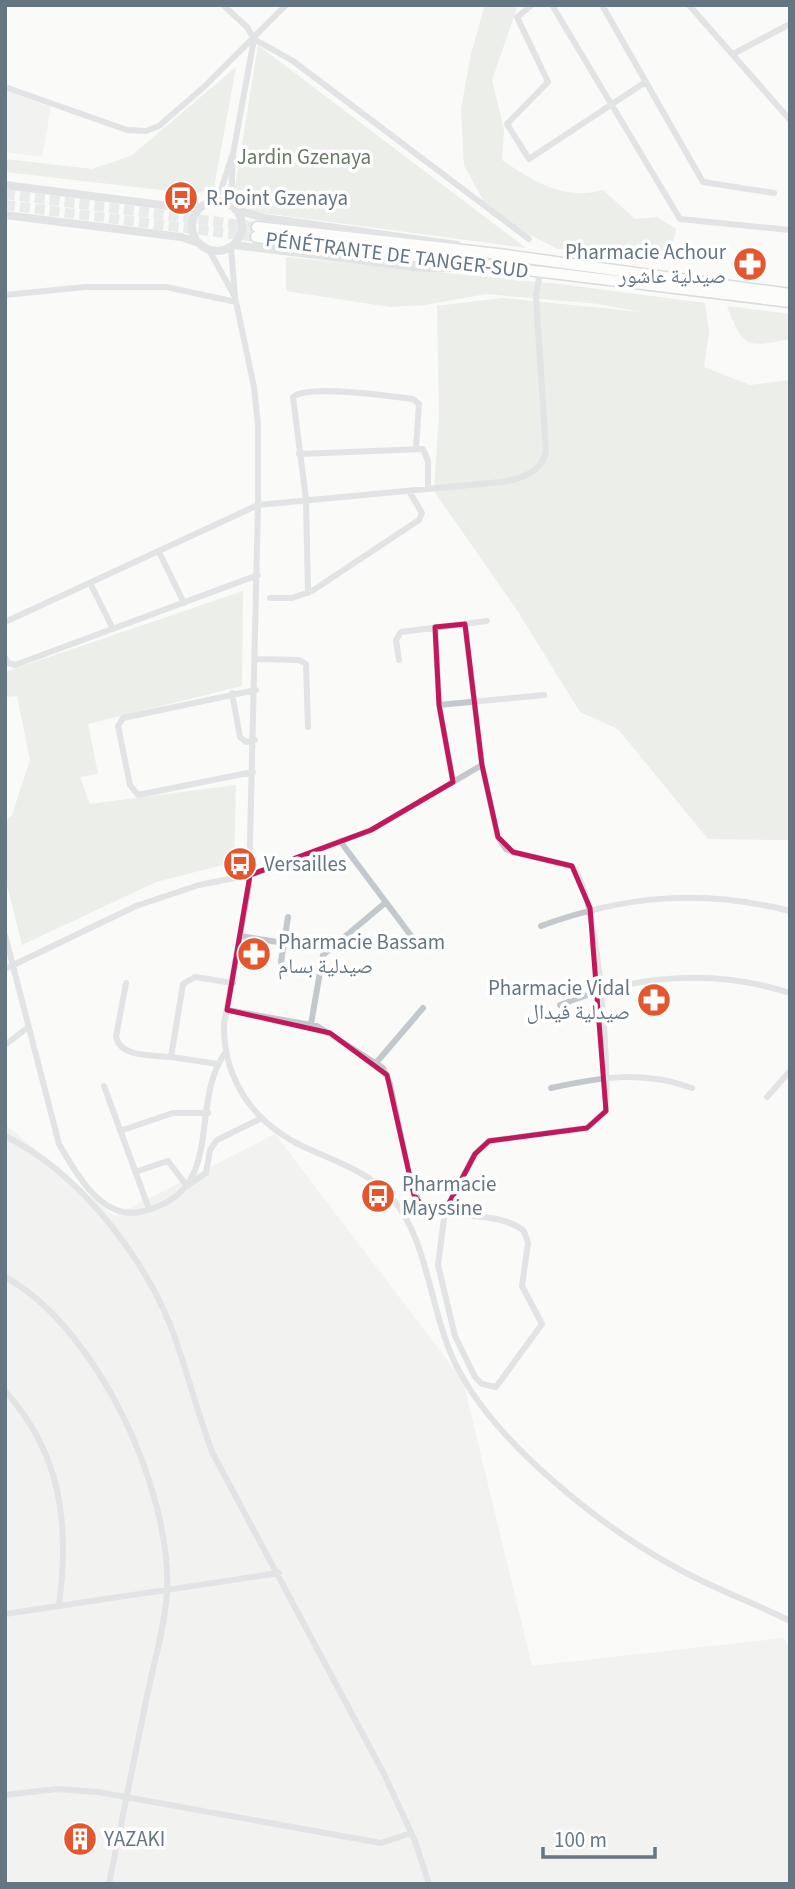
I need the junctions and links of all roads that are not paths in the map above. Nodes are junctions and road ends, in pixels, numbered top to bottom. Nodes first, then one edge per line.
1 (223, 5) edge
2 (286, 5) edge
3 (532, 5) edge
4 (552, 5) edge
5 (602, 5) edge
6 (690, 5) edge
7 (790, 23) edge
8 (254, 39) junction
9 (733, 54) junction
10 (644, 83) junction
11 (5, 87) edge
12 (611, 105) junction
13 (790, 120) edge
14 (233, 154) junction
15 (5, 185) edge
16 (774, 193) dead end
17 (213, 201) junction
18 (201, 207) junction
19 (233, 208) junction
20 (5, 215) edge
21 (790, 230) edge
22 (529, 239) dead end
23 (199, 243) junction
24 (232, 246) junction
25 (209, 250) junction
26 (498, 254) junction
27 (496, 268) junction
28 (540, 273) junction
29 (676, 284) junction
30 (720, 289) junction
31 (790, 294) edge
32 (5, 295) edge
33 (236, 299) junction
34 (790, 302) edge
35 (416, 448) junction
36 (299, 454) junction
37 (428, 489) junction
38 (409, 491) junction
39 (306, 499) junction
40 (258, 505) junction
41 (159, 552) junction
42 (258, 575) junction
43 (90, 585) junction
44 (308, 593) junction
45 (270, 598) dead end
46 (184, 603) junction
47 (487, 621) dead end
48 (5, 622) edge
49 (465, 624) junction
50 (435, 627) junction
51 (113, 629) junction
52 (5, 658) edge
53 (257, 659) junction
54 (399, 660) dead end
55 (256, 690) junction
56 (232, 693) junction
57 (544, 695) dead end
58 (474, 701) junction
59 (439, 705) junction
60 (308, 727) dead end
61 (254, 740) junction
62 (482, 765) junction
63 (253, 772) junction
64 (453, 782) junction
65 (340, 841) junction
66 (250, 875) junction
67 (385, 903) junction
68 (590, 908) junction
69 (790, 911) edge
70 (288, 917) dead end
71 (541, 926) dead end
72 (5, 934) edge
73 (240, 936) junction
74 (415, 941) dead end
75 (284, 943) junction
76 (281, 962) dead end
77 (9, 967) edge
78 (126, 983) dead end
79 (233, 983) junction
80 (600, 989) junction
81 (790, 993) edge
82 (560, 1005) dead end
83 (423, 1008) dead end
84 (227, 1010) junction
85 (311, 1024) junction
86 (27, 1028) junction
87 (5, 1045) edge
88 (225, 1053) junction
89 (171, 1057) junction
90 (376, 1063) junction
91 (218, 1064) junction
92 (790, 1071) edge
93 (607, 1076) junction
94 (104, 1086) dead end
95 (551, 1088) dead end
96 (692, 1088) dead end
97 (767, 1097) dead end
98 (208, 1112) junction
99 (260, 1119) junction
100 (120, 1131) junction
101 (5, 1136) edge
102 (135, 1172) junction
103 (187, 1186) junction
104 (149, 1209) junction
105 (445, 1211) junction
106 (5, 1277) edge
107 (5, 1391) edge
108 (279, 1573) junction
109 (167, 1591) junction
110 (59, 1604) junction
111 (5, 1614) edge
112 (790, 1621) edge
113 (5, 1795) edge
114 (126, 1796) junction
115 (411, 1833) junction
116 (109, 1884) edge
117 (429, 1884) edge

1 - 8 street
2 - 8 street
3 - 12 street
4 - 12 street
5 - 10 street
6 - 9 street
7 - 9 street
8 - 11 street
8 - 14 street
8 - 22 street
9 - 13 street
10 - 12 street
10 - 16 street
12 - 21 street
14 - 17 street
14 - 19 street
15 - 18 street
17 - 18 street
17 - 19 street
18 - 23 street
19 - 24 street
19 - 26 street
20 - 23 street
23 - 25 street
24 - 25 street
24 - 27 street
24 - 33 street
25 - 33 street
26 - 27 highway, PÉNÉTRANTE DE TANGER-SUD
26 - 29 highway, PÉNÉTRANTE DE TANGER-SUD
27 - 28 highway, PÉNÉTRANTE DE TANGER-SUD
28 - 29 highway, PÉNÉTRANTE DE TANGER-SUD
28 - 37 street
29 - 30 highway, PÉNÉTRANTE DE TANGER-SUD
30 - 31 highway, PÉNÉTRANTE DE TANGER-SUD
30 - 34 highway, PÉNÉTRANTE DE TANGER-SUD
32 - 33 street
33 - 40 street
35 - 36 street
35 - 36 street
35 - 37 street
36 - 39 street
37 - 38 street
38 - 39 street
38 - 44 street
39 - 40 street
39 - 44 street
40 - 41 street
40 - 42 street
41 - 43 street
41 - 46 street
42 - 46 street
42 - 53 street
43 - 48 street
43 - 51 street
44 - 45 street
46 - 51 street
47 - 49 street
49 - 50 street
49 - 58 street
50 - 54 street
50 - 59 street
51 - 52 street
53 - 55 street
53 - 60 street
55 - 56 street
55 - 61 street
56 - 61 street
56 - 63 street
57 - 58 street
58 - 59 street
58 - 62 street
59 - 64 street
61 - 63 street
62 - 64 street
62 - 68 street
63 - 66 street
64 - 65 street
65 - 66 street
65 - 67 street
66 - 73 street
66 - 77 street
67 - 74 street
67 - 85 street
68 - 69 street
68 - 71 street
68 - 80 street
70 - 75 street
72 - 77 street
73 - 75 street
73 - 79 street
75 - 76 street
77 - 86 street
78 - 89 street
79 - 84 street
79 - 89 street
80 - 81 street
80 - 82 street
80 - 93 street
83 - 90 street
84 - 85 street
84 - 88 street
85 - 90 street
86 - 87 street
86 - 104 street
88 - 91 street
88 - 99 street
89 - 91 street
90 - 105 street
91 - 98 street
92 - 97 street
93 - 95 street
93 - 96 street
93 - 105 street
94 - 100 street
98 - 100 street
98 - 103 street
99 - 103 street
99 - 112 street
100 - 102 street
101 - 108 street
102 - 103 street
102 - 104 street
103 - 104 street
105 - 105 street
106 - 109 street
107 - 110 street
108 - 109 street
108 - 115 street
109 - 110 street
109 - 114 street
110 - 111 street
113 - 114 street
114 - 115 street
114 - 116 street
115 - 117 street

